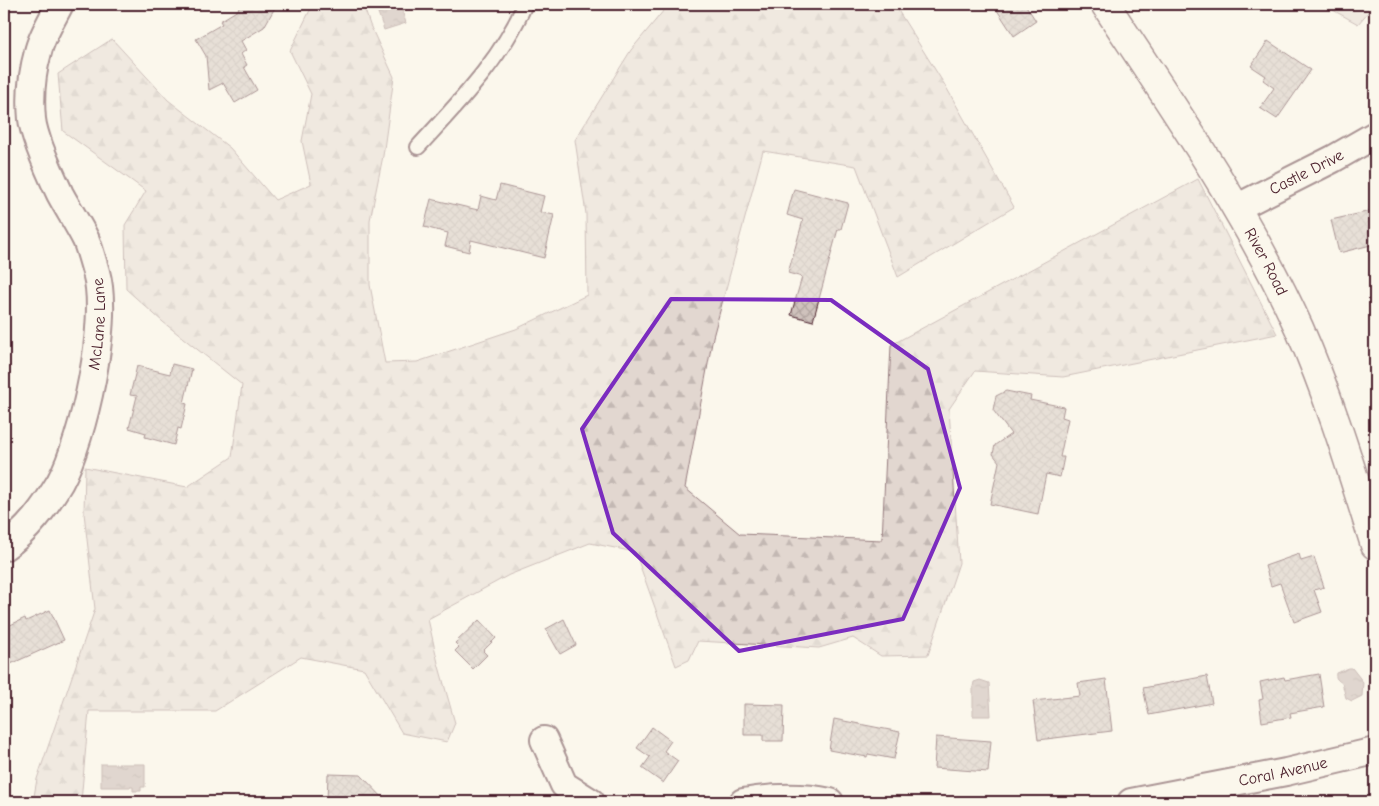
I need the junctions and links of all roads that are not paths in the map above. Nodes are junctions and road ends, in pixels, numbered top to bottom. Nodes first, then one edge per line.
1 (60, 4) edge
2 (524, 4) edge
3 (1105, 4) edge
4 (1375, 135) edge
5 (418, 146) dead end
6 (1236, 208) junction
7 (1375, 545) edge
8 (4, 547) edge
9 (544, 740) dead end
10 (1375, 751) edge
11 (591, 802) edge
12 (743, 802) edge
13 (830, 802) edge
14 (1131, 802) edge

1 - 8 street, McLane Lane
2 - 5 lane
3 - 6 street, River Road
4 - 6 street, Castle Drive
6 - 7 street, River Road
9 - 11 street
10 - 14 street, Coral Avenue
12 - 13 street

